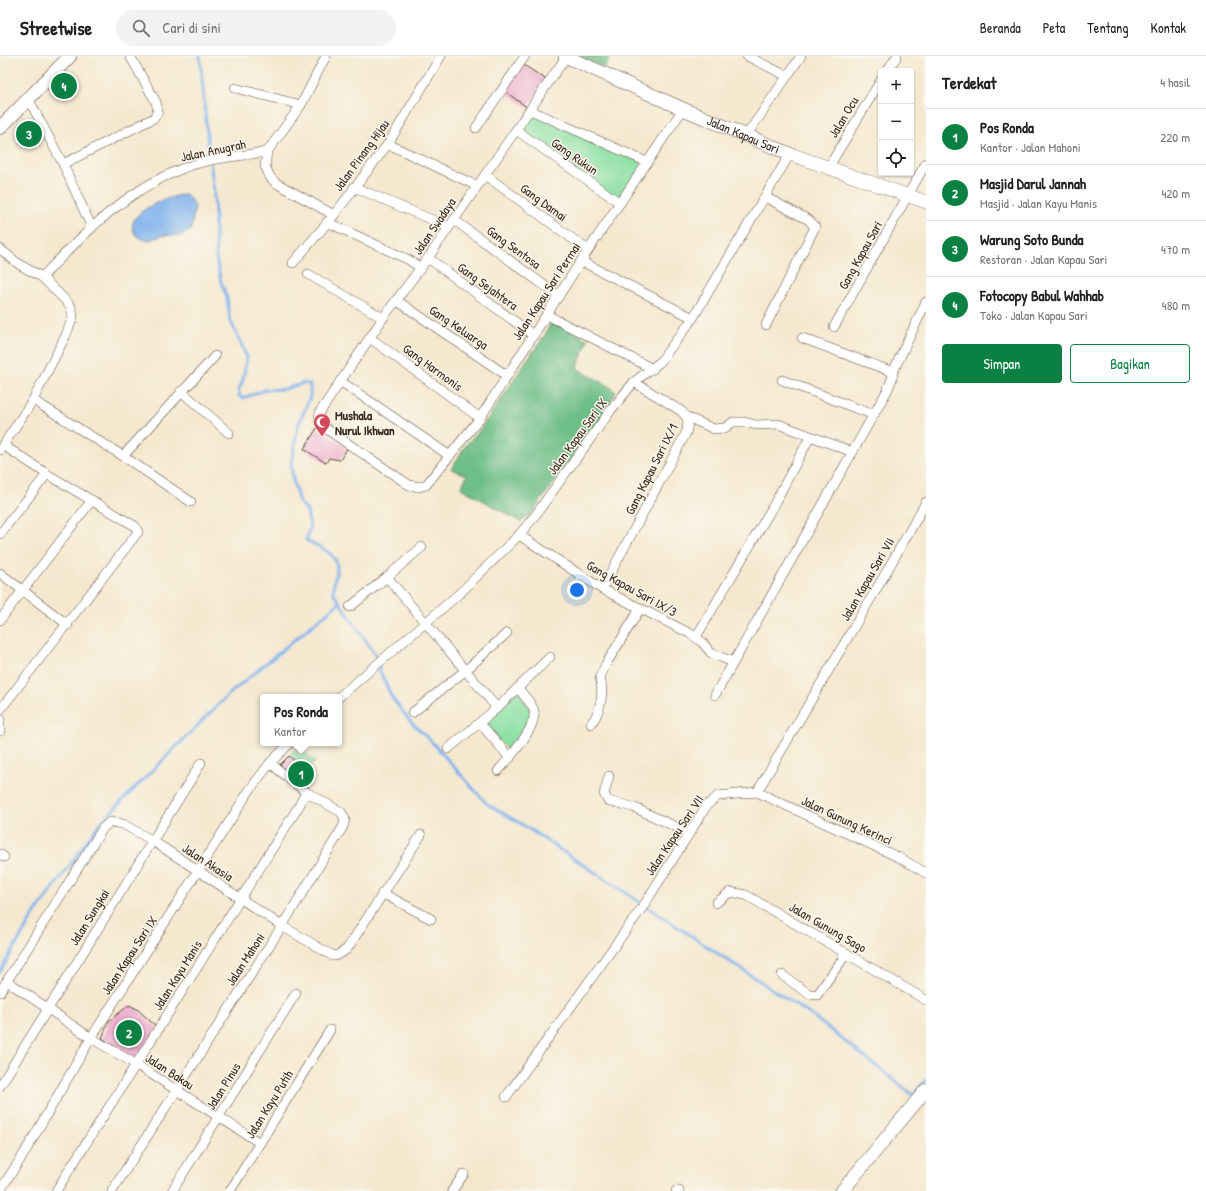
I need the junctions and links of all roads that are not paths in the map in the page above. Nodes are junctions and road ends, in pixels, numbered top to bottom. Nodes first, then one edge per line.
1 (70, 56) edge
2 (130, 56) edge
3 (326, 56) edge
4 (441, 56) edge
5 (524, 56) edge
6 (565, 56) edge
7 (747, 56) edge
8 (801, 56) edge
9 (897, 56) edge
10 (889, 68) edge
11 (787, 76) junction
12 (878, 85) edge
13 (234, 88) dead end
14 (29, 100) junction
15 (301, 105) junction
16 (683, 109) junction
17 (530, 110) junction
18 (0, 128) edge
19 (476, 128) dead end
20 (516, 130) junction
21 (746, 136) junction
22 (388, 144) junction
23 (268, 152) junction
24 (790, 154) junction
25 (647, 162) junction
26 (926, 163) edge
27 (63, 164) junction
28 (828, 168) junction
29 (485, 175) junction
30 (477, 186) junction
31 (354, 187) junction
32 (908, 195) junction
33 (765, 198) junction
34 (926, 202) edge
35 (620, 203) junction
36 (334, 215) junction
37 (327, 222) junction
38 (452, 224) junction
39 (91, 226) junction
40 (0, 249) edge
41 (588, 250) junction
42 (428, 258) junction
43 (581, 261) junction
44 (293, 263) dead end
45 (421, 268) junction
46 (308, 274) dead end
47 (42, 277) junction
48 (559, 296) junction
49 (396, 300) junction
50 (926, 302) edge
51 (547, 315) junction
52 (383, 318) junction
53 (693, 318) junction
54 (766, 325) dead end
55 (834, 327) dead end
56 (533, 335) junction
57 (370, 338) junction
58 (802, 338) dead end
59 (215, 356) dead end
60 (653, 369) junction
61 (893, 372) junction
62 (506, 375) junction
63 (782, 380) dead end
64 (340, 382) junction
65 (634, 382) junction
66 (181, 391) junction
67 (33, 400) junction
68 (874, 415) junction
69 (687, 417) junction
70 (480, 418) junction
71 (229, 433) dead end
72 (810, 436) junction
73 (2, 447) edge
74 (853, 452) junction
75 (123, 456) junction
76 (450, 456) junction
77 (47, 474) junction
78 (426, 484) joint
79 (92, 500) junction
80 (191, 502) dead end
81 (926, 502) edge
82 (0, 534) edge
83 (519, 535) junction
84 (422, 547) dead end
85 (0, 573) edge
86 (387, 577) junction
87 (602, 589) junction
88 (22, 592) junction
89 (350, 607) dead end
90 (640, 608) junction
91 (0, 620) edge
92 (68, 625) junction
93 (425, 625) junction
94 (506, 633) dead end
95 (696, 637) junction
96 (550, 657) dead end
97 (733, 662) junction
98 (466, 670) junction
99 (518, 688) junction
100 (342, 694) edge
101 (715, 695) dead end
102 (497, 708) junction
103 (0, 710) edge
104 (412, 713) dead end
105 (0, 719) edge
106 (480, 723) junction
107 (591, 724) dead end
108 (0, 731) edge
109 (287, 746) edge
110 (448, 749) dead end
111 (510, 758) junction
112 (201, 763) dead end
113 (270, 763) junction
114 (498, 772) dead end
115 (609, 776) dead end
116 (306, 792) junction
117 (757, 792) junction
118 (689, 833) junction
119 (421, 835) dead end
120 (152, 841) junction
121 (199, 870) junction
122 (926, 873) edge
123 (382, 892) junction
124 (240, 898) junction
125 (716, 903) dead end
126 (431, 919) dead end
127 (282, 926) junction
128 (847, 953) junction
129 (782, 975) dead end
130 (7, 981) junction
131 (0, 992) edge
132 (296, 993) dead end
133 (926, 1000) edge
134 (47, 1010) junction
135 (330, 1030) dead end
136 (91, 1038) junction
137 (136, 1065) junction
138 (0, 1086) edge
139 (926, 1090) edge
140 (177, 1091) junction
141 (506, 1097) dead end
142 (219, 1118) junction
143 (260, 1144) junction
144 (464, 1174) dead end
145 (0, 1190) edge
146 (56, 1191) edge
147 (112, 1191) edge
148 (172, 1191) edge
149 (230, 1191) edge
150 (452, 1191) edge
151 (842, 1191) edge

1 - 14 main road
2 - 27 street
3 - 15 street
4 - 22 street, Jalan Pinang Hijau
5 - 19 street
6 - 16 main road, Jalan Kapau Sari
6 - 17 street, Jalan Swadaya
7 - 11 street
8 - 11 street
9 - 10 street
11 - 21 street
12 - 28 street, Jalan Ocu
13 - 15 street
14 - 18 main road
14 - 27 street
15 - 23 street
16 - 21 main road, Jalan Kapau Sari
16 - 25 street, Jalan Kapau Sari Permai
17 - 20 street, Jalan Swadaya
17 - 25 street
20 - 29 street, Jalan Swadaya
20 - 35 street, Gang Rukun
21 - 24 main road, Jalan Kapau Sari
22 - 30 street
22 - 31 street, Jalan Pinang Hijau
23 - 36 street
23 - 39 street, Jalan Anugrah
24 - 28 main road, Jalan Kapau Sari
24 - 33 street, Jalan Kapau Sari IX
25 - 35 street, Jalan Kapau Sari Permai
26 - 32 street, Gang Kapau Sari
27 - 39 street
28 - 32 main road, Jalan Kapau Sari
29 - 30 street, Jalan Swadaya
29 - 41 street, Gang Damai
30 - 38 street, Jalan Swadaya
31 - 36 street, Jalan Pinang Hijau
31 - 38 street, Gang Sentosa
32 - 34 main road, Jalan Kapau Sari
32 - 55 street, Gang Kapau Sari
33 - 53 street, Jalan Kapau Sari IX
33 - 54 street
35 - 41 street, Jalan Kapau Sari Permai
36 - 37 street, Jalan Pinang Hijau
37 - 44 street, Jalan Pinang Hijau
37 - 45 street
38 - 42 street, Jalan Swadaya
38 - 48 street, Gang Sentosa
39 - 47 street, Jalan Anugrah
40 - 47 street
41 - 43 street, Jalan Kapau Sari Permai
42 - 45 street, Jalan Swadaya
42 - 56 street, Gang Sejahtera
43 - 48 street, Jalan Kapau Sari Permai
43 - 53 street
45 - 49 street, Jalan Swadaya
46 - 52 street
47 - 67 street
48 - 51 street, Jalan Kapau Sari Permai
49 - 52 street, Jalan Swadaya
49 - 62 street, Gang Keluarga
50 - 61 street
51 - 56 street, Jalan Kapau Sari Permai
51 - 60 street
52 - 57 street, Jalan Swadaya
53 - 60 street, Jalan Kapau Sari IX
56 - 62 street, Jalan Kapau Sari Permai
57 - 64 street, Jalan Swadaya
57 - 70 street, Gang Harmonis
58 - 61 street
59 - 66 street
60 - 65 street, Jalan Kapau Sari IX
61 - 68 street
62 - 70 street, Jalan Kapau Sari Permai
63 - 68 street
64 - 76 street
64 - 78 street, Jalan Swadaya
65 - 69 street, Gang Kapau Sari IX/1
65 - 83 street, Jalan Kapau Sari IX
66 - 71 street
66 - 75 street
67 - 73 street
67 - 75 street
68 - 74 street
69 - 72 street
69 - 87 street, Gang Kapau Sari IX/1
70 - 76 street, Jalan Kapau Sari Permai
72 - 74 street
72 - 95 street
73 - 77 street
74 - 97 street
75 - 80 street
76 - 78 street, Jalan Kapau Sari Permai
77 - 79 street
77 - 82 street
79 - 88 street
79 - 92 street
81 - 117 street, Jalan Kapau Sari VII
83 - 87 street, Gang Kapau Sari IX/3
83 - 93 street, Jalan Kapau Sari IX
84 - 86 street
85 - 88 street
86 - 89 street
86 - 93 street
87 - 90 street, Gang Kapau Sari IX/3
88 - 91 street
88 - 92 street
90 - 95 street, Gang Kapau Sari IX/3
90 - 107 street
92 - 103 street
93 - 98 street
93 - 100 street, Jalan Kapau Sari IX
94 - 98 street
95 - 97 street, Gang Kapau Sari IX/3
96 - 99 street
97 - 101 street
98 - 102 street
98 - 104 street
99 - 102 street
99 - 111 street
102 - 106 street
105 - 108 street
106 - 110 street
106 - 111 street
109 - 113 street, Jalan Kapau Sari IX
111 - 114 street
112 - 120 street, Jalan Sungkai
113 - 116 street, Jalan Mahoni
113 - 121 street, Jalan Kapau Sari IX
115 - 118 street
116 - 124 street, Jalan Kayu Manis
116 - 127 street, Jalan Mahoni
117 - 118 street, Jalan Kapau Sari VII
117 - 122 street, Jalan Gunung Kerinci
118 - 141 street, Jalan Kapau Sari VII
119 - 123 street, Jalan Akasia
120 - 121 street, Jalan Akasia
120 - 130 street, Jalan Akasia
120 - 134 street, Jalan Sungkai
121 - 124 street, Jalan Akasia
121 - 136 street, Jalan Kapau Sari IX
123 - 126 street
123 - 127 street, Jalan Akasia
124 - 127 street, Jalan Akasia
124 - 137 street, Jalan Kayu Manis
125 - 128 street, Jalan Gunung Sago
127 - 140 street, Jalan Mahoni
128 - 129 street
128 - 133 street, Jalan Gunung Sago
130 - 131 street, Jalan Akasia
130 - 134 street, Jalan Bakau
132 - 142 street, Jalan Pinus
134 - 136 street, Jalan Bakau
134 - 138 street, Jalan Sungkai
135 - 143 street, Jalan Kayu Putih
136 - 137 street, Jalan Bakau
136 - 145 street, Jalan Kapau Sari IX
137 - 140 street, Jalan Bakau
137 - 146 street, Jalan Kayu Manis
139 - 151 main road
140 - 142 street, Jalan Bakau
140 - 147 street, Jalan Mahoni
142 - 143 street, Jalan Bakau
142 - 148 street, Jalan Pinus
143 - 149 street, Jalan Kayu Putih
144 - 150 street

